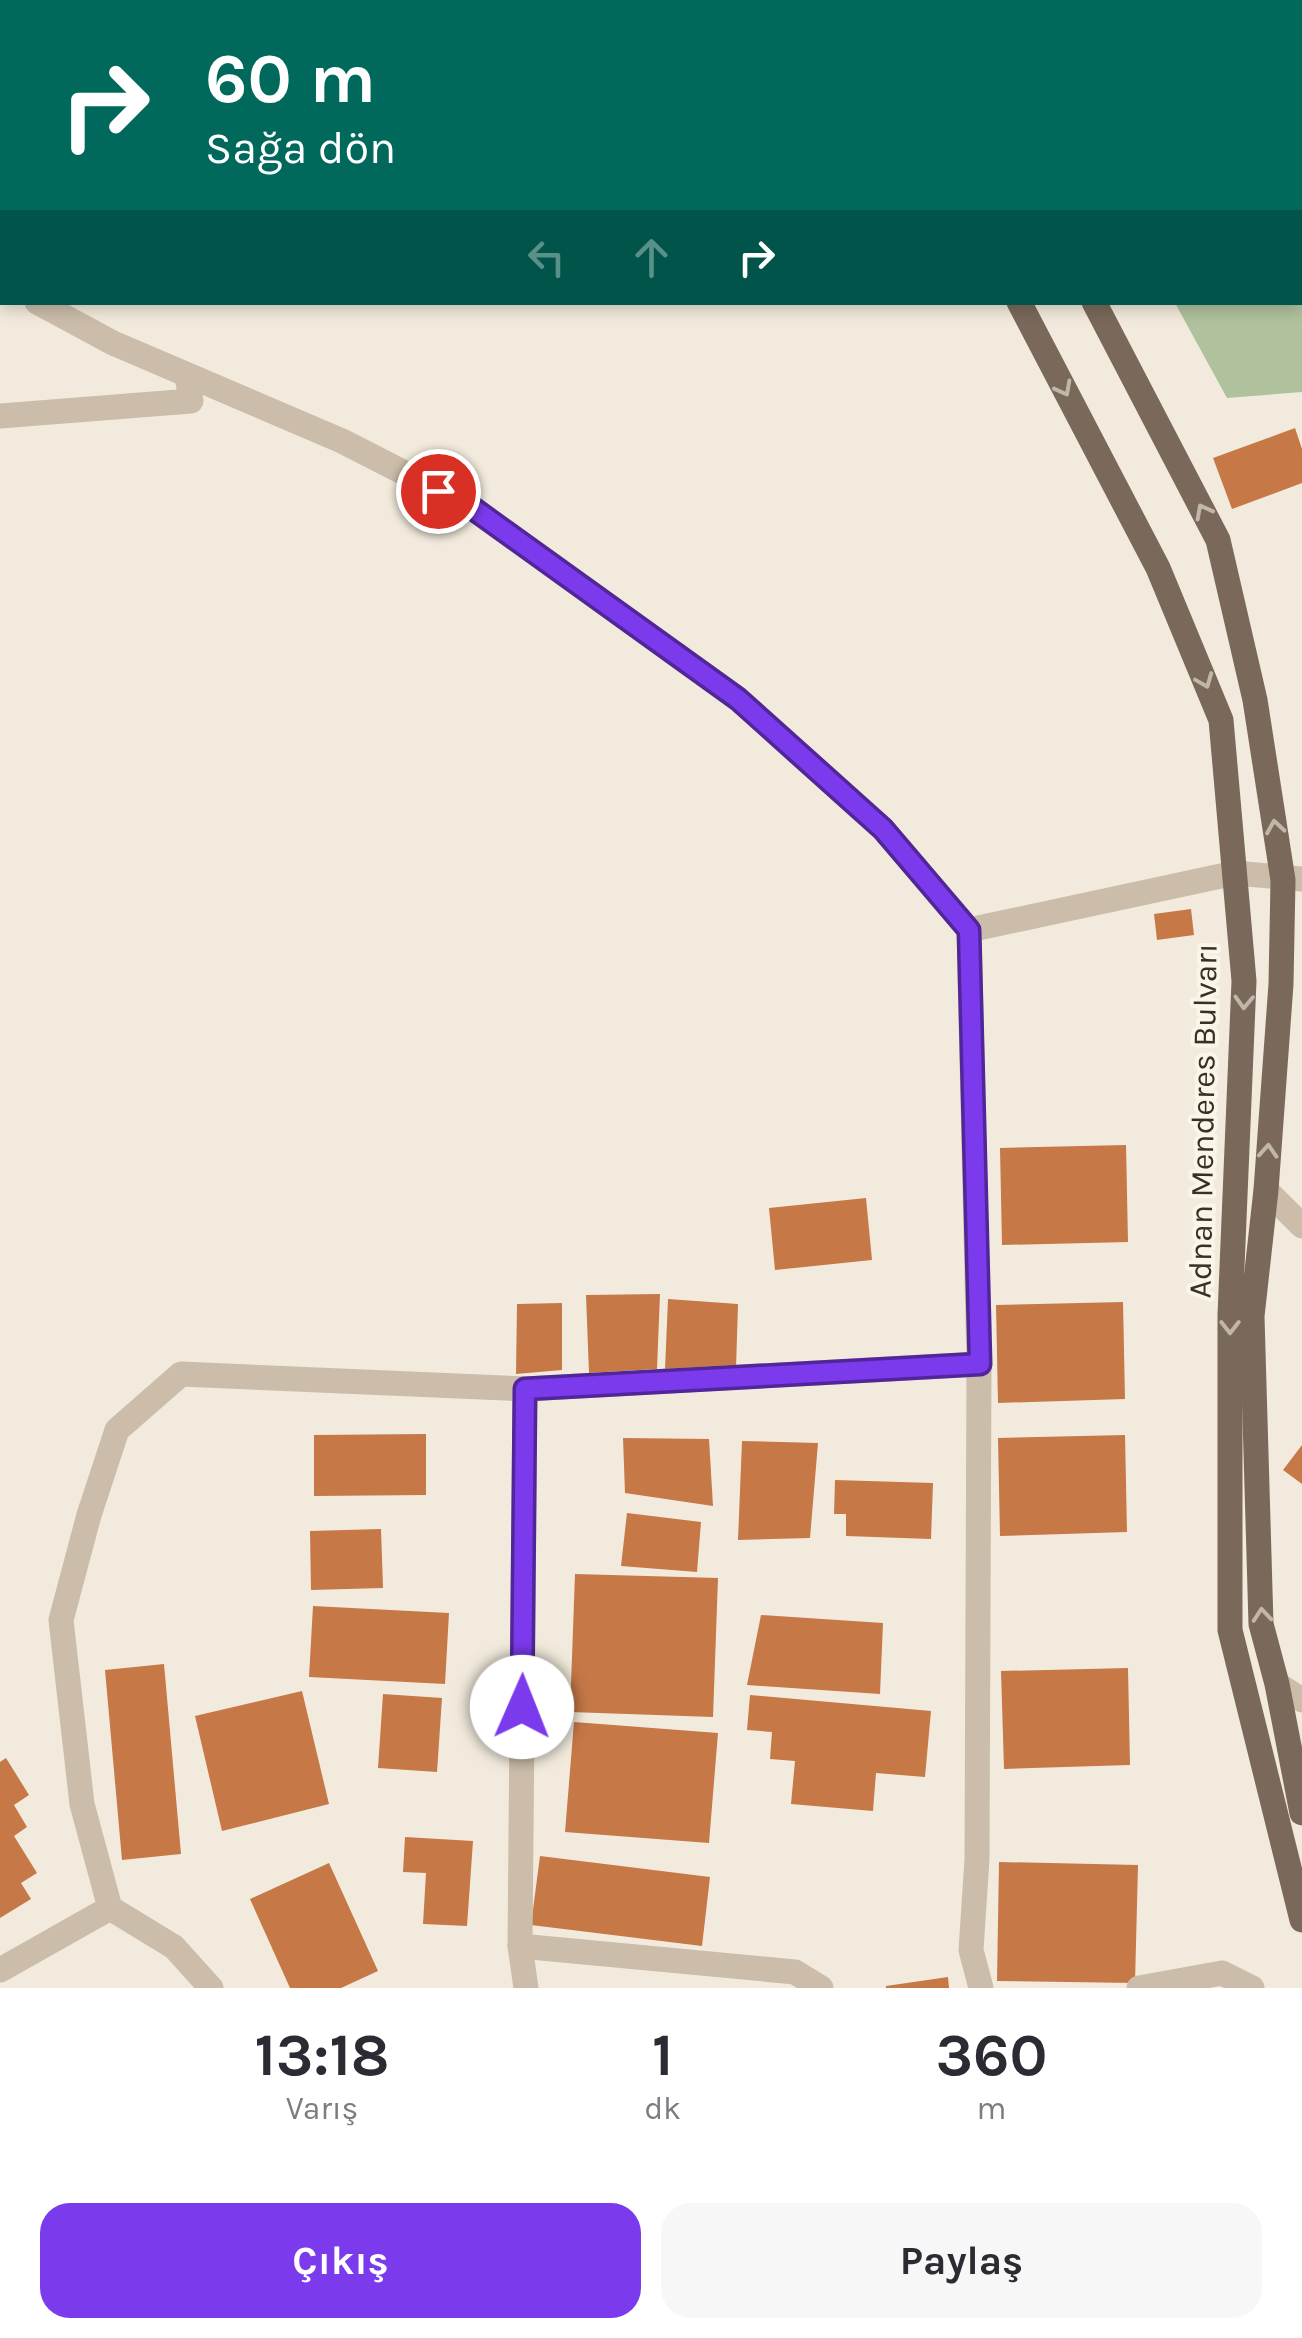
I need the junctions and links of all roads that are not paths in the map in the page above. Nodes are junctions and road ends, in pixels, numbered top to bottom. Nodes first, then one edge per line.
1 (43, 305) edge
2 (1021, 305) edge
3 (1096, 305) edge
4 (187, 376) junction
5 (0, 416) edge
6 (1235, 873) junction
7 (1292, 879) edge
8 (969, 930) junction
9 (1266, 1190) junction
10 (1302, 1226) edge
11 (980, 1364) junction
12 (525, 1389) junction
13 (1277, 1684) junction
14 (1302, 1700) edge
15 (1302, 1813) edge
16 (110, 1908) junction
17 (1302, 1920) edge
18 (520, 1946) junction
19 (0, 1970) edge
20 (211, 1988) edge
21 (526, 1988) edge
22 (821, 1988) edge
23 (981, 1988) edge
24 (1139, 1988) edge
25 (1252, 1988) edge

1 - 4 street
2 -> 6 main road, Adnan Menderes Bulvarı
7 -> 3 main road, Adnan Menderes Bulvarı
4 - 5 street
4 - 8 street
6 - 7 street
6 - 8 street
6 -> 17 main road, Adnan Menderes Bulvarı
9 -> 7 main road, Adnan Menderes Bulvarı
8 - 11 street
9 - 10 street
13 -> 9 main road, Adnan Menderes Bulvarı
11 - 12 street
11 - 23 street
12 - 16 street
12 - 18 street
13 - 14 street
13 - 15 main road, Adnan Menderes Bulvarı
16 - 19 street
16 - 20 street
18 - 21 street
18 - 22 street
24 - 25 street

